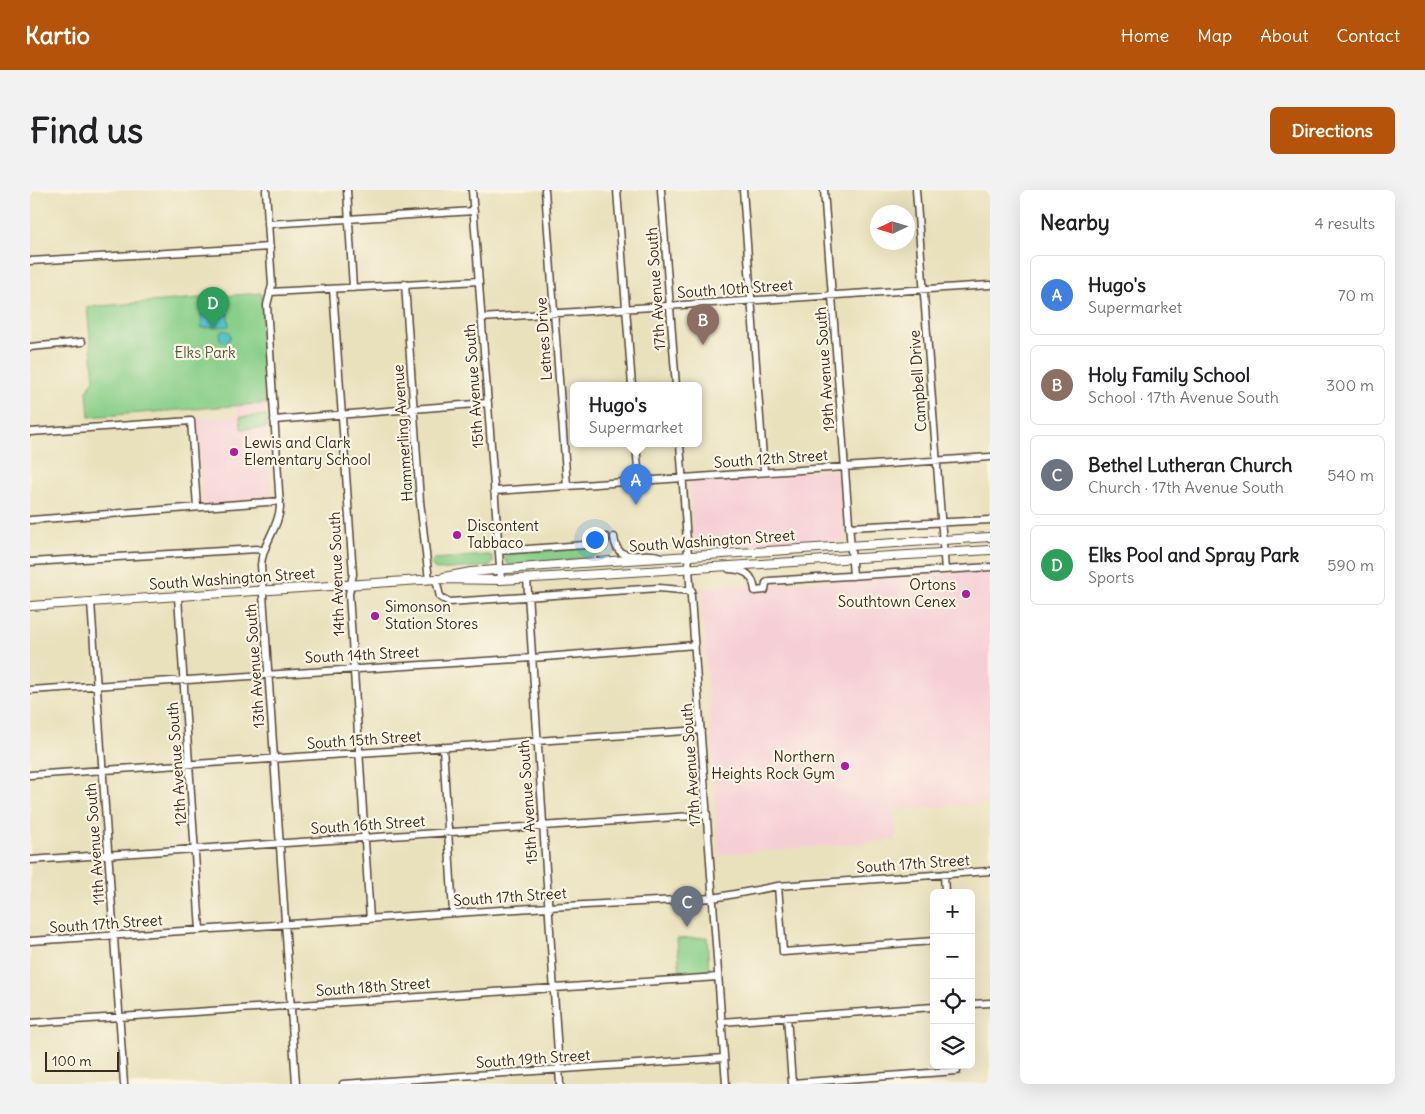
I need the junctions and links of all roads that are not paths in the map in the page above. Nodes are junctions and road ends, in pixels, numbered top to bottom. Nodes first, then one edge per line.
1 (266, 190) edge
2 (347, 190) edge
3 (472, 190) edge
4 (545, 190) edge
5 (661, 190) edge
6 (743, 190) edge
7 (824, 190) edge
8 (916, 190) edge
9 (616, 192) edge
10 (474, 210) junction
11 (349, 218) junction
12 (268, 224) junction
13 (270, 247) junction
14 (30, 261) edge
15 (479, 280) junction
16 (405, 284) junction
17 (990, 285) edge
18 (353, 288) junction
19 (333, 289) junction
20 (924, 289) junction
21 (270, 292) junction
22 (832, 295) junction
23 (751, 300) junction
24 (669, 306) junction
25 (626, 309) junction
26 (554, 313) junction
27 (481, 318) junction
28 (82, 342) dead end
29 (30, 347) edge
30 (632, 382) edge
31 (676, 382) edge
32 (488, 403) junction
33 (413, 409) junction
34 (341, 414) junction
35 (274, 420) junction
36 (30, 432) edge
37 (636, 447) edge
38 (680, 447) edge
39 (990, 457) edge
40 (936, 460) junction
41 (844, 466) junction
42 (764, 472) junction
43 (683, 478) junction
44 (639, 481) junction
45 (567, 486) junction
46 (494, 491) junction
47 (280, 501) junction
48 (197, 508) junction
49 (30, 520) edge
50 (990, 520) edge
51 (941, 523) junction
52 (849, 527) junction
53 (606, 537) dead end
54 (614, 537) dead end
55 (990, 537) edge
56 (943, 540) junction
57 (850, 547) junction
58 (990, 550) edge
59 (264, 551) junction
60 (499, 551) junction
61 (944, 552) junction
62 (689, 556) junction
63 (662, 558) junction
64 (851, 558) junction
65 (30, 562) edge
66 (710, 567) junction
67 (990, 567) edge
68 (690, 568) junction
69 (500, 569) junction
70 (945, 570) junction
71 (853, 576) junction
72 (527, 578) junction
73 (432, 579) junction
74 (501, 580) junction
75 (350, 585) junction
76 (263, 590) junction
77 (692, 591) junction
78 (178, 596) junction
79 (528, 597) junction
80 (91, 602) junction
81 (30, 605) edge
82 (696, 645) junction
83 (532, 658) junction
84 (354, 668) junction
85 (268, 673) junction
86 (184, 680) junction
87 (97, 685) junction
88 (30, 690) edge
89 (701, 730) junction
90 (536, 741) junction
91 (442, 747) junction
92 (359, 753) junction
93 (274, 759) junction
94 (189, 764) junction
95 (103, 770) junction
96 (30, 775) edge
97 (707, 815) junction
98 (543, 826) junction
99 (448, 832) junction
100 (365, 838) junction
101 (280, 843) junction
102 (196, 850) junction
103 (108, 855) junction
104 (30, 860) edge
105 (990, 871) edge
106 (944, 874) junction
107 (778, 886) junction
108 (945, 889) edge
109 (713, 898) junction
110 (548, 907) junction
111 (454, 913) junction
112 (370, 919) junction
113 (286, 924) junction
114 (200, 930) junction
115 (113, 936) junction
116 (30, 941) edge
117 (930, 941) edge
118 (718, 977) junction
119 (553, 988) junction
120 (990, 1003) edge
121 (975, 1004) edge
122 (291, 1006) junction
123 (930, 1007) edge
124 (119, 1017) junction
125 (787, 1017) junction
126 (721, 1022) junction
127 (30, 1023) edge
128 (724, 1058) junction
129 (957, 1069) edge
130 (559, 1070) junction
131 (124, 1084) edge
132 (296, 1084) edge
133 (343, 1084) edge
134 (560, 1084) edge
135 (726, 1084) edge

1 - 12 street, 13th Avenue South
2 - 11 street
3 - 10 street, 15th Avenue South
4 - 26 street, Letnes Drive
5 - 24 street, 17th Avenue South
6 - 23 street
7 - 22 street, 19th Avenue South
8 - 20 street, Campbell Drive
9 - 25 street
10 - 11 street
10 - 15 street, 15th Avenue South
11 - 12 street
11 - 18 street
12 - 13 street, 13th Avenue South
13 - 14 street
13 - 21 street, 13th Avenue South
15 - 16 street
15 - 27 street, 15th Avenue South
16 - 18 street
16 - 33 street, Hammerling Avenue
17 - 20 street, South 10th Street
18 - 19 street
19 - 21 street
19 - 34 street, 14th Avenue South
20 - 22 street, South 10th Street
20 - 40 street, Campbell Drive
21 - 35 street, 13th Avenue South
22 - 23 street, South 10th Street
22 - 41 street, 19th Avenue South
23 - 24 street, South 10th Street
23 - 42 street
24 - 25 street, South 10th Street
24 - 31 street, 17th Avenue South
25 - 26 street, South 10th Street
25 - 30 street
26 - 27 street, South 10th Street
26 - 45 street, Letnes Drive
27 - 32 street, 15th Avenue South
28 - 29 street
32 - 33 street
32 - 46 street, 15th Avenue South
33 - 34 street
33 - 73 street, Hammerling Avenue
34 - 35 street
34 - 75 street, 14th Avenue South
35 - 47 street, 13th Avenue South
36 - 48 street
37 - 44 street
38 - 43 street, 17th Avenue South
39 - 40 street, South 12th Street
40 - 41 street, South 12th Street
40 - 51 street, Campbell Drive
41 - 42 street, South 12th Street
41 - 52 street, 19th Avenue South
42 - 43 street, South 12th Street
43 - 44 street, South 12th Street
43 - 62 street, 17th Avenue South
44 - 45 street, South 12th Street
45 - 46 street, South 12th Street
46 - 60 street, 15th Avenue South
47 - 48 street
47 - 59 street, 13th Avenue South
48 - 49 street
50 - 51 street
51 - 52 street
51 - 56 street, Campbell Drive
52 - 57 street, 19th Avenue South
53 - 60 street
54 - 63 street
55 - 56 main road, South Washington Street
56 - 57 main road, South Washington Street
56 - 61 street, Campbell Drive
57 - 62 main road, South Washington Street
57 - 64 street, 19th Avenue South
58 - 61 main road, South Washington Street
59 - 65 street
59 - 76 street, 13th Avenue South
60 - 69 street, 15th Avenue South
61 - 64 main road, South Washington Street
61 - 70 street, Campbell Drive
62 - 63 main road, South Washington Street
62 - 68 street, 17th Avenue South
63 - 69 main road, South Washington Street
64 - 66 main road, South Washington Street
64 - 71 street, 19th Avenue South
66 - 68 main road, South Washington Street
66 - 71 street
67 - 70 street
68 - 72 main road, South Washington Street
68 - 77 street, 17th Avenue South
69 - 73 main road, South Washington Street
69 - 74 street, 15th Avenue South
70 - 71 street
72 - 74 main road, South Washington Street
72 - 79 street, 15th Avenue South
73 - 74 main road, South Washington Street
73 - 75 main road, South Washington Street
73 - 79 street, Hammerling Avenue
75 - 76 main road, South Washington Street
75 - 84 street, 14th Avenue South
76 - 78 main road, South Washington Street
76 - 85 street, 13th Avenue South
77 - 79 street
77 - 82 street, 17th Avenue South
78 - 80 main road, South Washington Street
78 - 86 street, 12th Avenue South
79 - 83 street, 15th Avenue South
80 - 81 main road, South Washington Street
80 - 87 street, 11th Avenue South
82 - 83 street, South 14th Street
82 - 89 street, 17th Avenue South
83 - 84 street, South 14th Street
83 - 90 street, 15th Avenue South
84 - 85 street, South 14th Street
84 - 92 street, 14th Avenue South
85 - 86 street, South 14th Street
85 - 93 street, 13th Avenue South
86 - 87 street, South 14th Street
86 - 94 street, 12th Avenue South
87 - 88 street, South 14th Street
87 - 95 street, 11th Avenue South
89 - 90 street, South 15th Street
89 - 97 street, 17th Avenue South
90 - 91 street, South 15th Street
90 - 98 street, 15th Avenue South
91 - 92 street, South 15th Street
91 - 99 street
92 - 93 street, South 15th Street
92 - 100 street, 14th Avenue South
93 - 94 street, South 15th Street
93 - 101 street, 13th Avenue South
94 - 95 street, South 15th Street
94 - 102 street, 12th Avenue South
95 - 96 street, South 15th Street
95 - 103 street, 11th Avenue South
97 - 98 street, South 16th Street
97 - 109 street, 17th Avenue South
98 - 99 street, South 16th Street
98 - 110 street, 15th Avenue South
99 - 100 street, South 16th Street
99 - 111 street
100 - 101 street, South 16th Street
100 - 112 street, 14th Avenue South
101 - 102 street, South 16th Street
101 - 113 street, 13th Avenue South
102 - 103 street, South 16th Street
102 - 114 street, 12th Avenue South
103 - 104 street, South 16th Street
103 - 115 street, 11th Avenue South
105 - 106 street, South 17th Street
106 - 107 street, South 17th Street
106 - 108 street
107 - 109 street, South 17th Street
107 - 117 street
109 - 110 street, South 17th Street
109 - 118 street, 17th Avenue South
110 - 111 street, South 17th Street
110 - 119 street, 15th Avenue South
111 - 112 street, South 17th Street
112 - 113 street, South 17th Street
113 - 114 street, South 17th Street
113 - 122 street, 13th Avenue South
114 - 115 street, South 17th Street
115 - 116 street, South 17th Street
115 - 124 street, 11th Avenue South
118 - 119 street, South 18th Street
118 - 126 street, 17th Avenue South
119 - 122 street, South 18th Street
119 - 130 street, 15th Avenue South
120 - 121 street
122 - 124 street, South 18th Street
122 - 132 street, 13th Avenue South
123 - 125 street
124 - 127 street, South 18th Street
124 - 131 street, 11th Avenue South
125 - 126 street
125 - 129 street
126 - 128 street, 17th Avenue South
128 - 130 street, South 19th Street
128 - 135 street, 17th Avenue South
130 - 133 street, South 19th Street
130 - 134 street, 15th Avenue South

